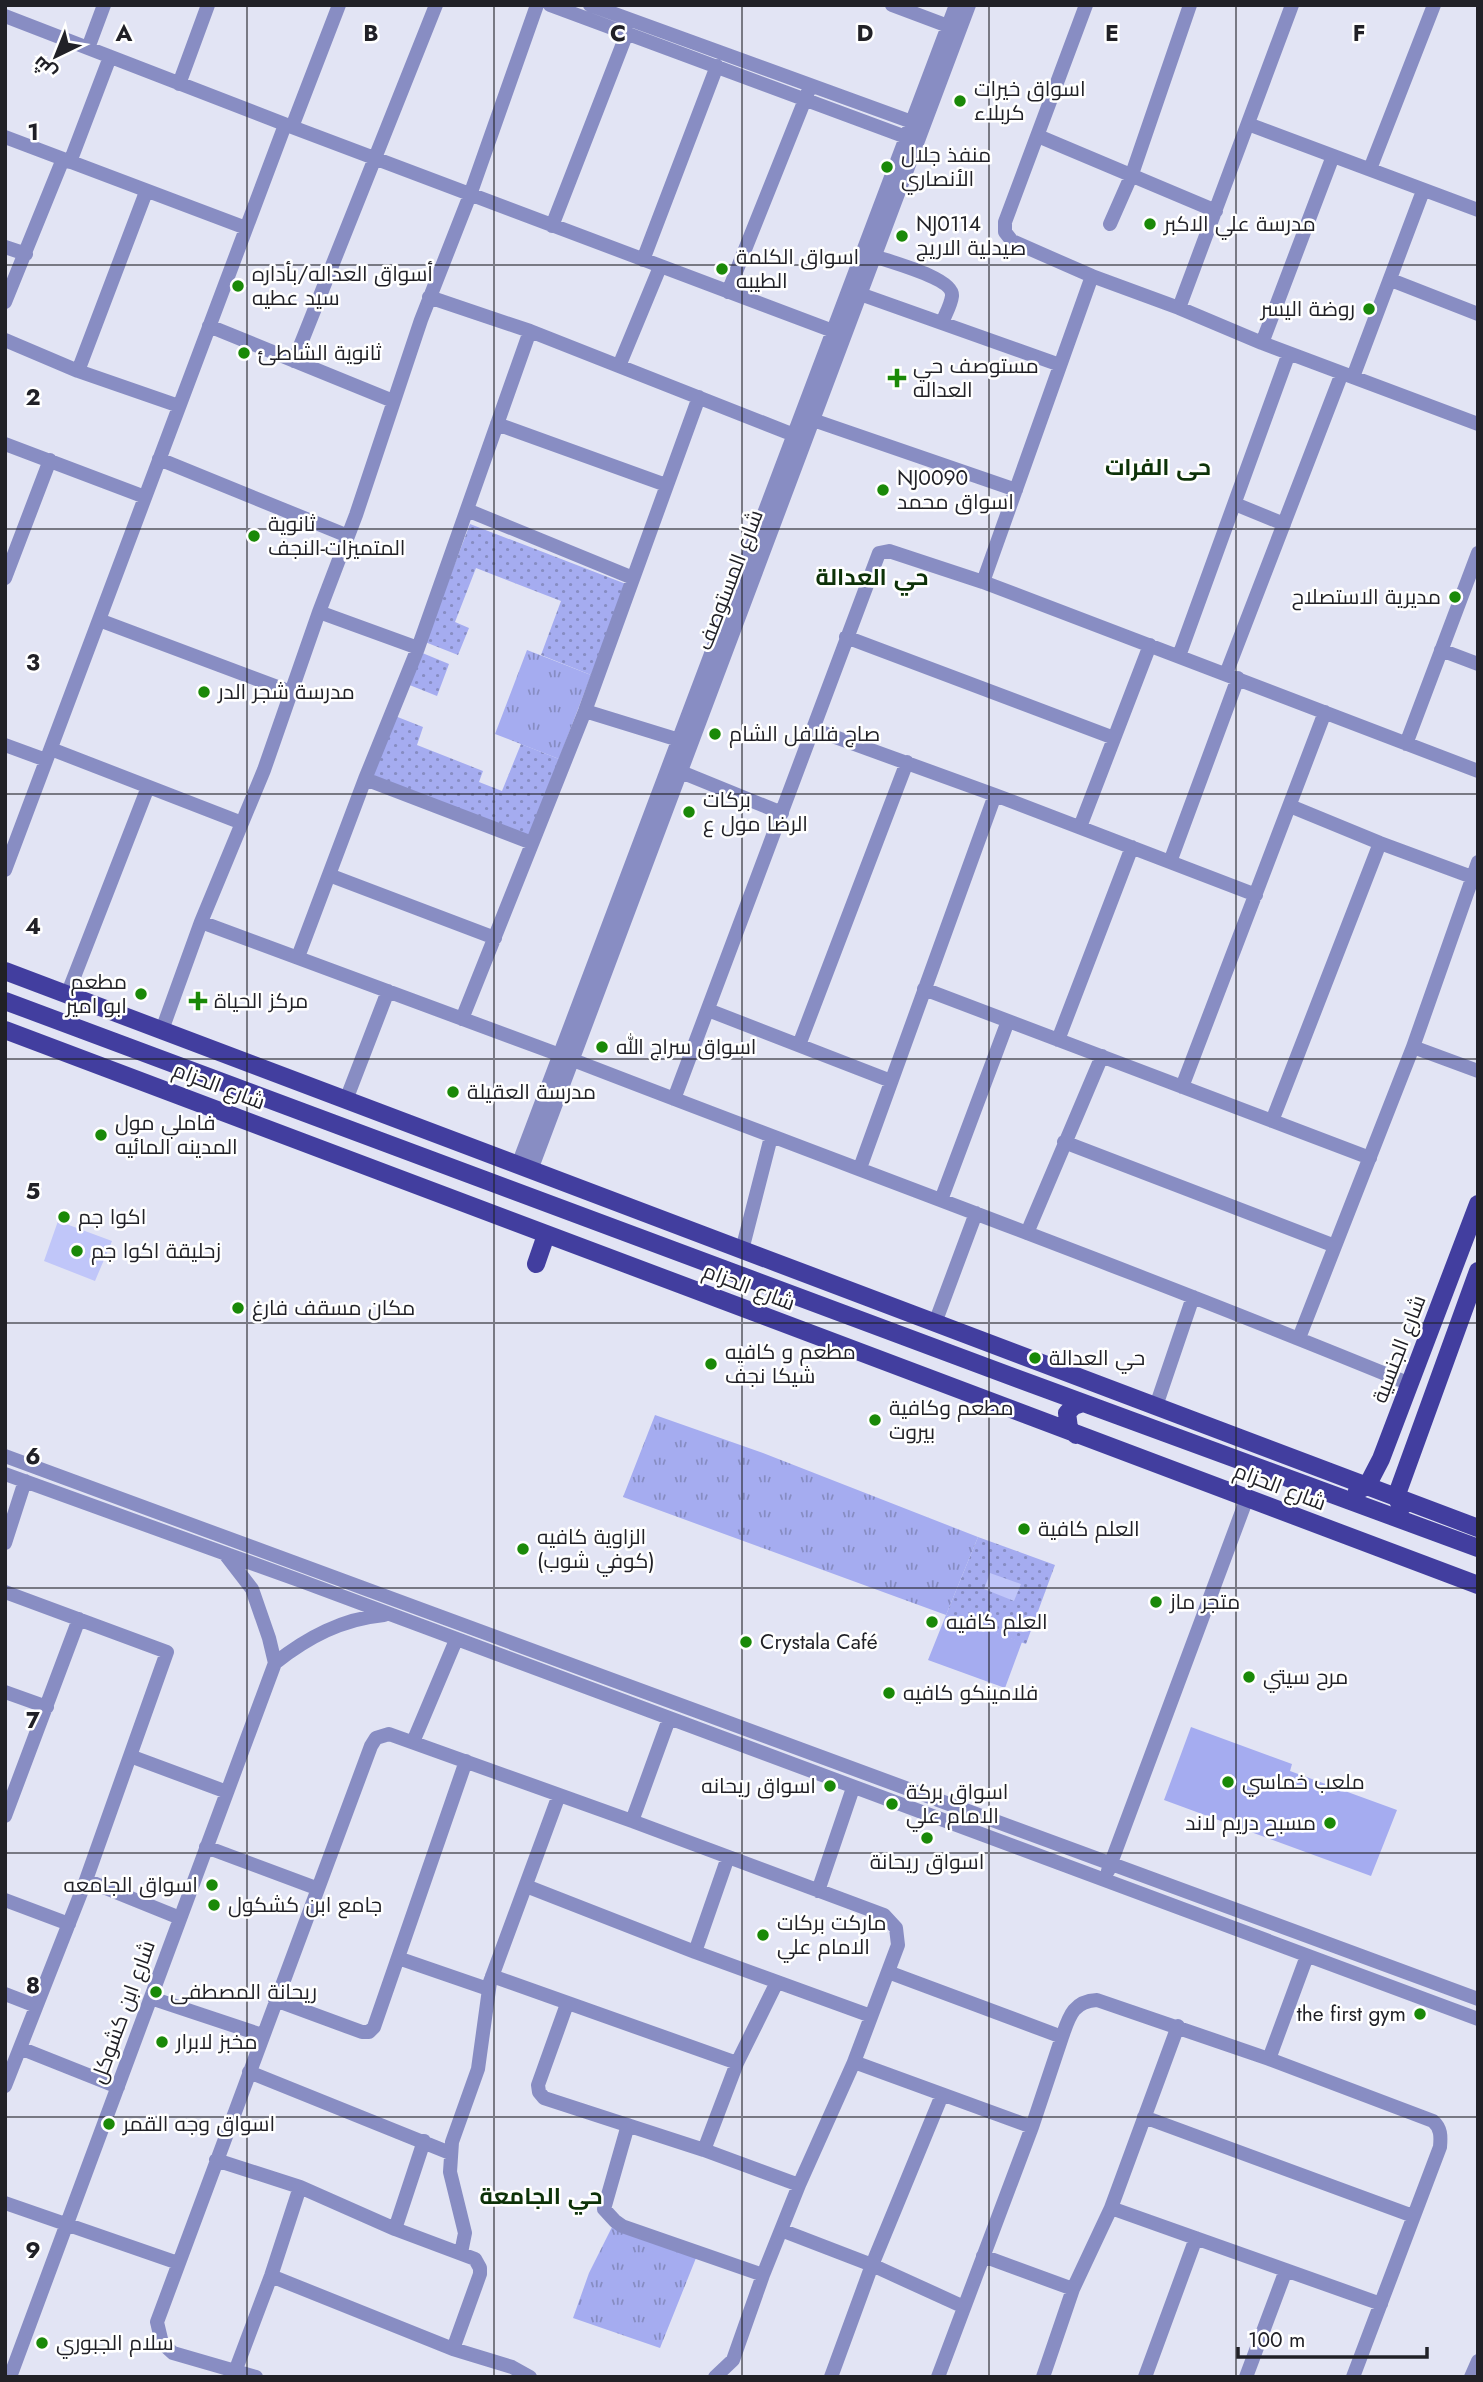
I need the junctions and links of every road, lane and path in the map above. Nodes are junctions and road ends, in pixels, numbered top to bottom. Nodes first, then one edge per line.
1 (104, 5) edge
2 (208, 5) edge
3 (339, 5) edge
4 (436, 5) edge
5 (537, 5) edge
6 (550, 5) edge
7 (590, 5) edge
8 (892, 5) edge
9 (956, 5) edge
10 (968, 5) edge
11 (1086, 5) edge
12 (1190, 5) edge
13 (1292, 5) edge
14 (1434, 5) edge
15 (616, 10) edge
16 (5, 16) edge
17 (948, 26) junction
18 (627, 33) junction
19 (88, 48) junction
20 (110, 57) junction
21 (717, 66) junction
22 (179, 84) junction
23 (808, 93) junction
24 (912, 122) junction
25 (1248, 124) junction
26 (288, 126) junction
27 (906, 136) junction
28 (1038, 136) junction
29 (5, 137) edge
30 (1334, 156) junction
31 (375, 159) junction
32 (67, 161) junction
33 (1370, 169) junction
34 (1132, 174) junction
35 (1423, 191) junction
36 (146, 192) junction
37 (470, 195) junction
38 (1478, 210) edge
39 (1216, 211) junction
40 (1110, 224) dead end
41 (552, 226) junction
42 (246, 228) junction
43 (5, 247) edge
44 (26, 254) junction
45 (874, 256) junction
46 (643, 260) junction
47 (660, 267) junction
48 (1092, 276) junction
49 (1391, 280) junction
50 (728, 292) junction
51 (860, 294) junction
52 (429, 297) junction
53 (5, 302) edge
54 (1179, 308) junction
55 (1478, 314) edge
56 (942, 323) junction
57 (209, 326) junction
58 (530, 331) junction
59 (833, 331) junction
60 (5, 340) edge
61 (1262, 344) junction
62 (1289, 353) junction
63 (294, 361) junction
64 (1060, 365) junction
65 (619, 366) junction
66 (78, 371) junction
67 (1348, 375) junction
68 (699, 397) junction
69 (393, 401) junction
70 (179, 406) junction
71 (813, 420) junction
72 (497, 424) junction
73 (1478, 424) edge
74 (794, 435) junction
75 (5, 444) edge
76 (159, 459) junction
77 (50, 460) junction
78 (666, 485) junction
79 (1016, 490) junction
80 (145, 496) junction
81 (1235, 504) junction
82 (774, 505) junction
83 (467, 510) junction
84 (1284, 524) junction
85 (348, 536) junction
86 (1478, 553) edge
87 (5, 578) edge
88 (633, 578) junction
89 (983, 582) junction
90 (319, 612) junction
91 (99, 620) junction
92 (846, 637) junction
93 (1150, 645) junction
94 (418, 648) junction
95 (1441, 650) junction
96 (1179, 656) junction
97 (1478, 664) edge
98 (1232, 676) junction
99 (291, 692) junction
100 (584, 711) junction
101 (1325, 712) junction
102 (813, 729) junction
103 (1114, 738) junction
104 (679, 740) junction
105 (1406, 744) junction
106 (5, 745) edge
107 (48, 755) junction
108 (906, 762) junction
109 (1478, 771) edge
110 (681, 772) junction
111 (365, 779) junction
112 (148, 787) junction
113 (995, 795) junction
114 (1290, 806) junction
115 (782, 813) junction
116 (242, 823) junction
117 (1080, 827) junction
118 (532, 843) junction
119 (1380, 843) junction
120 (1132, 847) junction
121 (9, 850) edge
122 (644, 851) junction
123 (1170, 862) junction
124 (1478, 862) edge
125 (5, 870) edge
126 (329, 875) junction
127 (1472, 877) junction
128 (1256, 895) junction
129 (201, 922) junction
130 (495, 938) junction
131 (298, 957) junction
132 (5, 971) edge
133 (924, 989) junction
134 (388, 991) junction
135 (67, 995) junction
136 (5, 1001) edge
137 (708, 1010) junction
138 (462, 1019) junction
139 (1008, 1021) junction
140 (5, 1030) edge
141 (162, 1030) junction
142 (1058, 1040) junction
143 (799, 1045) junction
144 (1413, 1047) junction
145 (226, 1055) junction
146 (1102, 1056) junction
147 (566, 1058) junction
148 (1478, 1072) edge
149 (216, 1079) junction
150 (891, 1081) junction
151 (1182, 1087) junction
152 (346, 1100) junction
153 (674, 1100) junction
154 (1272, 1121) junction
155 (348, 1129) junction
156 (771, 1137) junction
157 (1065, 1142) junction
158 (399, 1149) junction
159 (338, 1155) junction
160 (1370, 1157) junction
161 (525, 1168) junction
162 (860, 1168) junction
163 (390, 1175) junction
164 (941, 1200) junction
165 (1478, 1204) edge
166 (975, 1213) junction
167 (1027, 1233) junction
168 (546, 1235) junction
169 (1335, 1246) junction
170 (747, 1252) junction
171 (536, 1264) dead end
172 (1478, 1271) edge
173 (1193, 1297) junction
174 (813, 1302) junction
175 (935, 1323) junction
176 (1299, 1338) junction
177 (1032, 1384) junction
178 (1410, 1384) junction
179 (1083, 1403) junction
180 (1156, 1406) junction
181 (1023, 1414) junction
182 (1076, 1435) junction
183 (5, 1456) edge
184 (5, 1474) edge
185 (25, 1481) junction
186 (1367, 1486) junction
187 (1396, 1497) junction
188 (1247, 1498) junction
189 (1346, 1499) junction
190 (1410, 1522) junction
191 (1478, 1528) edge
192 (5, 1543) edge
193 (1478, 1548) edge
194 (225, 1554) junction
195 (1478, 1585) edge
196 (5, 1592) edge
197 (388, 1614) junction
198 (79, 1619) junction
199 (456, 1640) junction
200 (275, 1662) junction
201 (587, 1671) junction
202 (581, 1686) junction
203 (5, 1692) edge
204 (47, 1707) junction
205 (669, 1719) junction
206 (413, 1742) junction
207 (130, 1756) junction
208 (466, 1761) junction
209 (853, 1788) junction
210 (227, 1792) junction
211 (9, 1793) edge
212 (559, 1795) junction
213 (5, 1816) edge
214 (632, 1821) junction
215 (206, 1847) junction
216 (728, 1857) junction
217 (1110, 1865) junction
218 (86, 1880) junction
219 (1104, 1882) junction
220 (526, 1886) junction
221 (316, 1888) junction
222 (818, 1891) junction
223 (5, 1900) edge
224 (180, 1919) junction
225 (69, 1924) junction
226 (695, 1952) junction
227 (1307, 1956) junction
228 (398, 1958) junction
229 (888, 1972) junction
230 (490, 1982) junction
231 (777, 1982) junction
232 (5, 1994) edge
233 (150, 1998) junction
234 (1478, 1999) edge
235 (275, 2000) junction
236 (567, 2004) junction
237 (36, 2006) junction
238 (871, 2016) junction
239 (1478, 2020) edge
240 (1178, 2026) junction
241 (262, 2035) junction
242 (1062, 2037) junction
243 (20, 2048) junction
244 (1269, 2059) junction
245 (854, 2062) junction
246 (737, 2063) junction
247 (248, 2072) junction
248 (5, 2086) edge
249 (118, 2087) junction
250 (942, 2095) junction
251 (1144, 2117) junction
252 (628, 2125) junction
253 (1032, 2127) junction
254 (424, 2141) junction
255 (704, 2150) junction
256 (450, 2153) junction
257 (216, 2160) junction
258 (799, 2185) junction
259 (300, 2187) junction
260 (5, 2203) edge
261 (1111, 2208) junction
262 (1413, 2216) junction
263 (66, 2224) junction
264 (394, 2229) junction
265 (781, 2230) junction
266 (1196, 2238) junction
267 (461, 2253) junction
268 (983, 2256) junction
269 (178, 2263) junction
270 (873, 2265) junction
271 (1286, 2270) junction
272 (763, 2275) junction
273 (271, 2276) junction
274 (1073, 2289) junction
275 (1381, 2304) junction
276 (964, 2307) junction
277 (453, 2348) junction
278 (1478, 2361) edge
279 (236, 2369) junction
280 (10, 2377) edge
281 (256, 2377) edge
282 (530, 2377) edge
283 (715, 2377) edge
284 (831, 2377) edge
285 (938, 2377) edge
286 (1044, 2377) edge
287 (1145, 2377) edge
288 (1245, 2377) edge
289 (1353, 2377) edge
290 (1471, 2377) edge

1 - 19 street
2 - 22 street
3 - 26 street
4 - 31 street
5 - 37 street
6 - 18 street
7 - 15 street
8 - 17 street
9 - 17 street, شارع المستوصف
10 - 45 street, شارع المستوصف
11 - 28 street
12 - 34 street
13 - 25 street
14 - 33 street
15 - 23 street
16 - 19 street
17 - 24 street, شارع المستوصف
18 - 21 street
18 - 41 street
19 - 20 street
20 - 22 street
20 - 32 street
21 - 23 street
21 - 46 street
22 - 26 street
23 - 24 street
23 - 27 street
23 - 50 street
24 - 27 street, شارع المستوصف
25 - 30 street
25 - 39 street
26 - 31 street
26 - 42 street
27 - 59 street, شارع المستوصف
28 - 34 street
28 - 48 street
29 - 32 street
30 - 33 street
30 - 61 street
31 - 37 street
31 - 63 street
32 - 36 street
32 - 44 street
33 - 35 street
34 - 39 street
34 - 40 street
35 - 38 street
35 - 49 street
36 - 42 street
36 - 66 street
37 - 41 street
37 - 52 street
39 - 54 street
41 - 46 street
42 - 57 street
43 - 44 street
44 - 53 street
45 - 51 street, شارع المستوصف
45 - 56 street
46 - 47 street
47 - 50 street
47 - 65 street
48 - 54 street
48 - 64 street
49 - 55 street
49 - 67 street
50 - 59 street
51 - 56 street
51 - 71 street, شارع المستوصف
52 - 58 street
52 - 69 street
54 - 61 street
56 - 64 street
57 - 63 street
57 - 70 street
58 - 65 street
58 - 72 street
59 - 74 street, شارع المستوصف
60 - 66 street
61 - 62 street
62 - 67 street
62 - 81 street
63 - 69 street
64 - 79 street
65 - 68 street
66 - 70 street
67 - 73 street
67 - 84 street
68 - 74 street
68 - 78 street
69 - 85 street
70 - 76 street
71 - 79 street
71 - 82 street, شارع المستوصف
72 - 78 street
72 - 83 street
74 - 82 street, شارع المستوصف
75 - 77 street
76 - 80 street
76 - 85 street
77 - 80 street
77 - 87 street
78 - 88 street
79 - 89 street
80 - 91 street
81 - 84 street
81 - 96 street
82 - 104 street, شارع المستوصف
82 - 110 street, شارع المستوصف
83 - 88 street
83 - 94 street
84 - 98 street
85 - 90 street
86 - 95 street
88 - 100 street
89 - 92 street
89 - 93 street
90 - 94 street
90 - 99 street
91 - 99 street
91 - 107 street
92 - 102 street
92 - 103 street
93 - 96 street
93 - 103 street
94 - 111 street
95 - 97 street
95 - 105 street
96 - 98 street
98 - 101 street
98 - 123 street
99 - 116 street
100 - 104 street
100 - 118 street
101 - 105 street
101 - 114 street
102 - 108 street
102 - 115 street
103 - 117 street
104 - 122 street, شارع المستوصف
105 - 109 street
106 - 107 street
107 - 112 street
107 - 121 street
108 - 113 street
108 - 143 street
110 - 115 street
110 - 122 street, شارع المستوصف
111 - 118 street
111 - 126 street
112 - 116 street
112 - 135 street
113 - 117 street
113 - 133 street
114 - 119 street
114 - 128 street
115 - 137 street
116 - 129 street
117 - 120 street
118 - 130 street
119 - 127 street
119 - 154 street
120 - 123 street
120 - 142 street
121 - 125 street
122 - 147 street, شارع المستوصف
123 - 128 street
124 - 127 street
126 - 130 street
126 - 131 street
127 - 144 street
128 - 151 street
129 - 131 street
129 - 141 street
130 - 138 street
131 - 134 street
132 - 135 main road
133 - 139 street
133 - 150 street
134 - 138 street
134 - 152 street
135 - 141 main road
136 - 149 main road, شارع الحزام
137 - 143 street
137 - 153 street
138 - 147 street
139 - 142 street
139 - 164 street
140 - 159 main road, شارع الحزام
141 - 145 main road
142 - 146 street
143 - 150 street
144 - 148 street
144 - 160 street
145 - 149 main road
145 - 152 main road
146 - 151 street
146 - 157 street
147 - 153 street
147 - 161 street, شارع المستوصف
149 - 155 main road, شارع الحزام
150 - 162 street
151 - 154 street
152 - 161 main road
153 - 156 street
154 - 160 street
155 - 158 main road, شارع الحزام
155 - 159 main road
156 - 162 street
156 - 170 street
157 - 167 street
157 - 169 street
158 - 163 main road
158 - 174 main road, شارع الحزام
159 - 163 main road, شارع الحزام
160 - 169 street
161 - 170 main road
162 - 164 street
163 - 168 main road, شارع الحزام
164 - 166 street
165 - 178 main road, شارع الجنسية
166 - 167 street
166 - 175 street
167 - 173 street
168 - 171 main road
168 - 181 main road, شارع الحزام
169 - 176 street
170 - 174 main road
170 - 175 main road
172 - 187 main road
173 - 176 street
173 - 180 street
174 - 177 main road, شارع الحزام
175 - 180 main road
176 - 178 street
177 - 179 main road, شارع الحزام
177 - 181 main road
178 - 186 main road, شارع الجنسية
179 - 182 main road
179 - 189 main road, شارع الحزام
180 - 186 main road
181 - 182 main road, شارع الحزام
182 - 188 main road, شارع الحزام
183 - 201 street
184 - 185 street
185 - 192 street
185 - 194 street
186 - 187 main road
186 - 189 main road
187 - 190 main road
187 - 191 main road
188 - 195 main road, شارع الحزام
188 - 217 street
189 - 190 main road, شارع الحزام
190 - 193 main road, شارع الحزام
194 - 197 street
194 - 200 street
196 - 198 street
197 - 199 street
197 - 200 street
198 - 204 street
198 - 207 street
199 - 202 street
199 - 206 street
200 - 210 street, شارع ابن كشوكل
201 - 202 street
201 - 217 street
202 - 205 street
203 - 204 street
204 - 211 street
205 - 209 street
205 - 214 street
206 - 208 street
206 - 221 street
207 - 210 street
207 - 218 street
208 - 212 street
208 - 228 street
209 - 219 street
209 - 222 street
210 - 215 street, شارع ابن كشوكل
211 - 213 street
212 - 214 street
212 - 220 street
214 - 216 street
215 - 221 street
215 - 224 street, شارع ابن كشوكل
216 - 222 street
216 - 226 street
217 - 219 street
217 - 234 street
218 - 224 street
218 - 225 street
219 - 227 street
220 - 226 street
220 - 230 street
221 - 235 street
222 - 229 street
223 - 225 street
224 - 233 street, شارع ابن كشوكل
225 - 237 street
226 - 231 street
227 - 239 street
227 - 244 street
228 - 230 street
228 - 235 street
229 - 238 street
229 - 242 street
230 - 236 street
230 - 256 street
231 - 238 street
231 - 246 street
232 - 237 street
233 - 241 street
233 - 249 street, شارع ابن كشوكل
235 - 241 street
236 - 246 street
236 - 252 street
237 - 243 street
238 - 245 street
240 - 242 street
240 - 244 street
240 - 251 street
241 - 247 street
242 - 253 street
243 - 248 street
243 - 249 street
244 - 262 street
245 - 250 street
245 - 258 street
246 - 255 street
247 - 254 street
247 - 257 street
249 - 263 street, شارع ابن كشوكل
250 - 253 street
250 - 270 street
251 - 261 street
251 - 262 street
252 - 255 street
252 - 272 street
253 - 268 street
254 - 256 street
254 - 264 street
255 - 258 street
256 - 267 street
257 - 259 street
257 - 269 street
258 - 265 street
259 - 264 street
259 - 273 street
260 - 263 street
261 - 266 street
261 - 274 street
262 - 275 street
263 - 269 street
263 - 280 street, شارع ابن كشوكل
264 - 267 street
265 - 270 street
265 - 272 street
266 - 271 street
266 - 287 street
267 - 277 street
268 - 274 street
268 - 276 street
269 - 279 street
270 - 276 street
270 - 284 street
271 - 275 street
271 - 288 street
272 - 283 street
273 - 277 street
273 - 279 street
274 - 286 street
275 - 289 street
276 - 285 street
277 - 282 street
278 - 290 street
279 - 281 street

